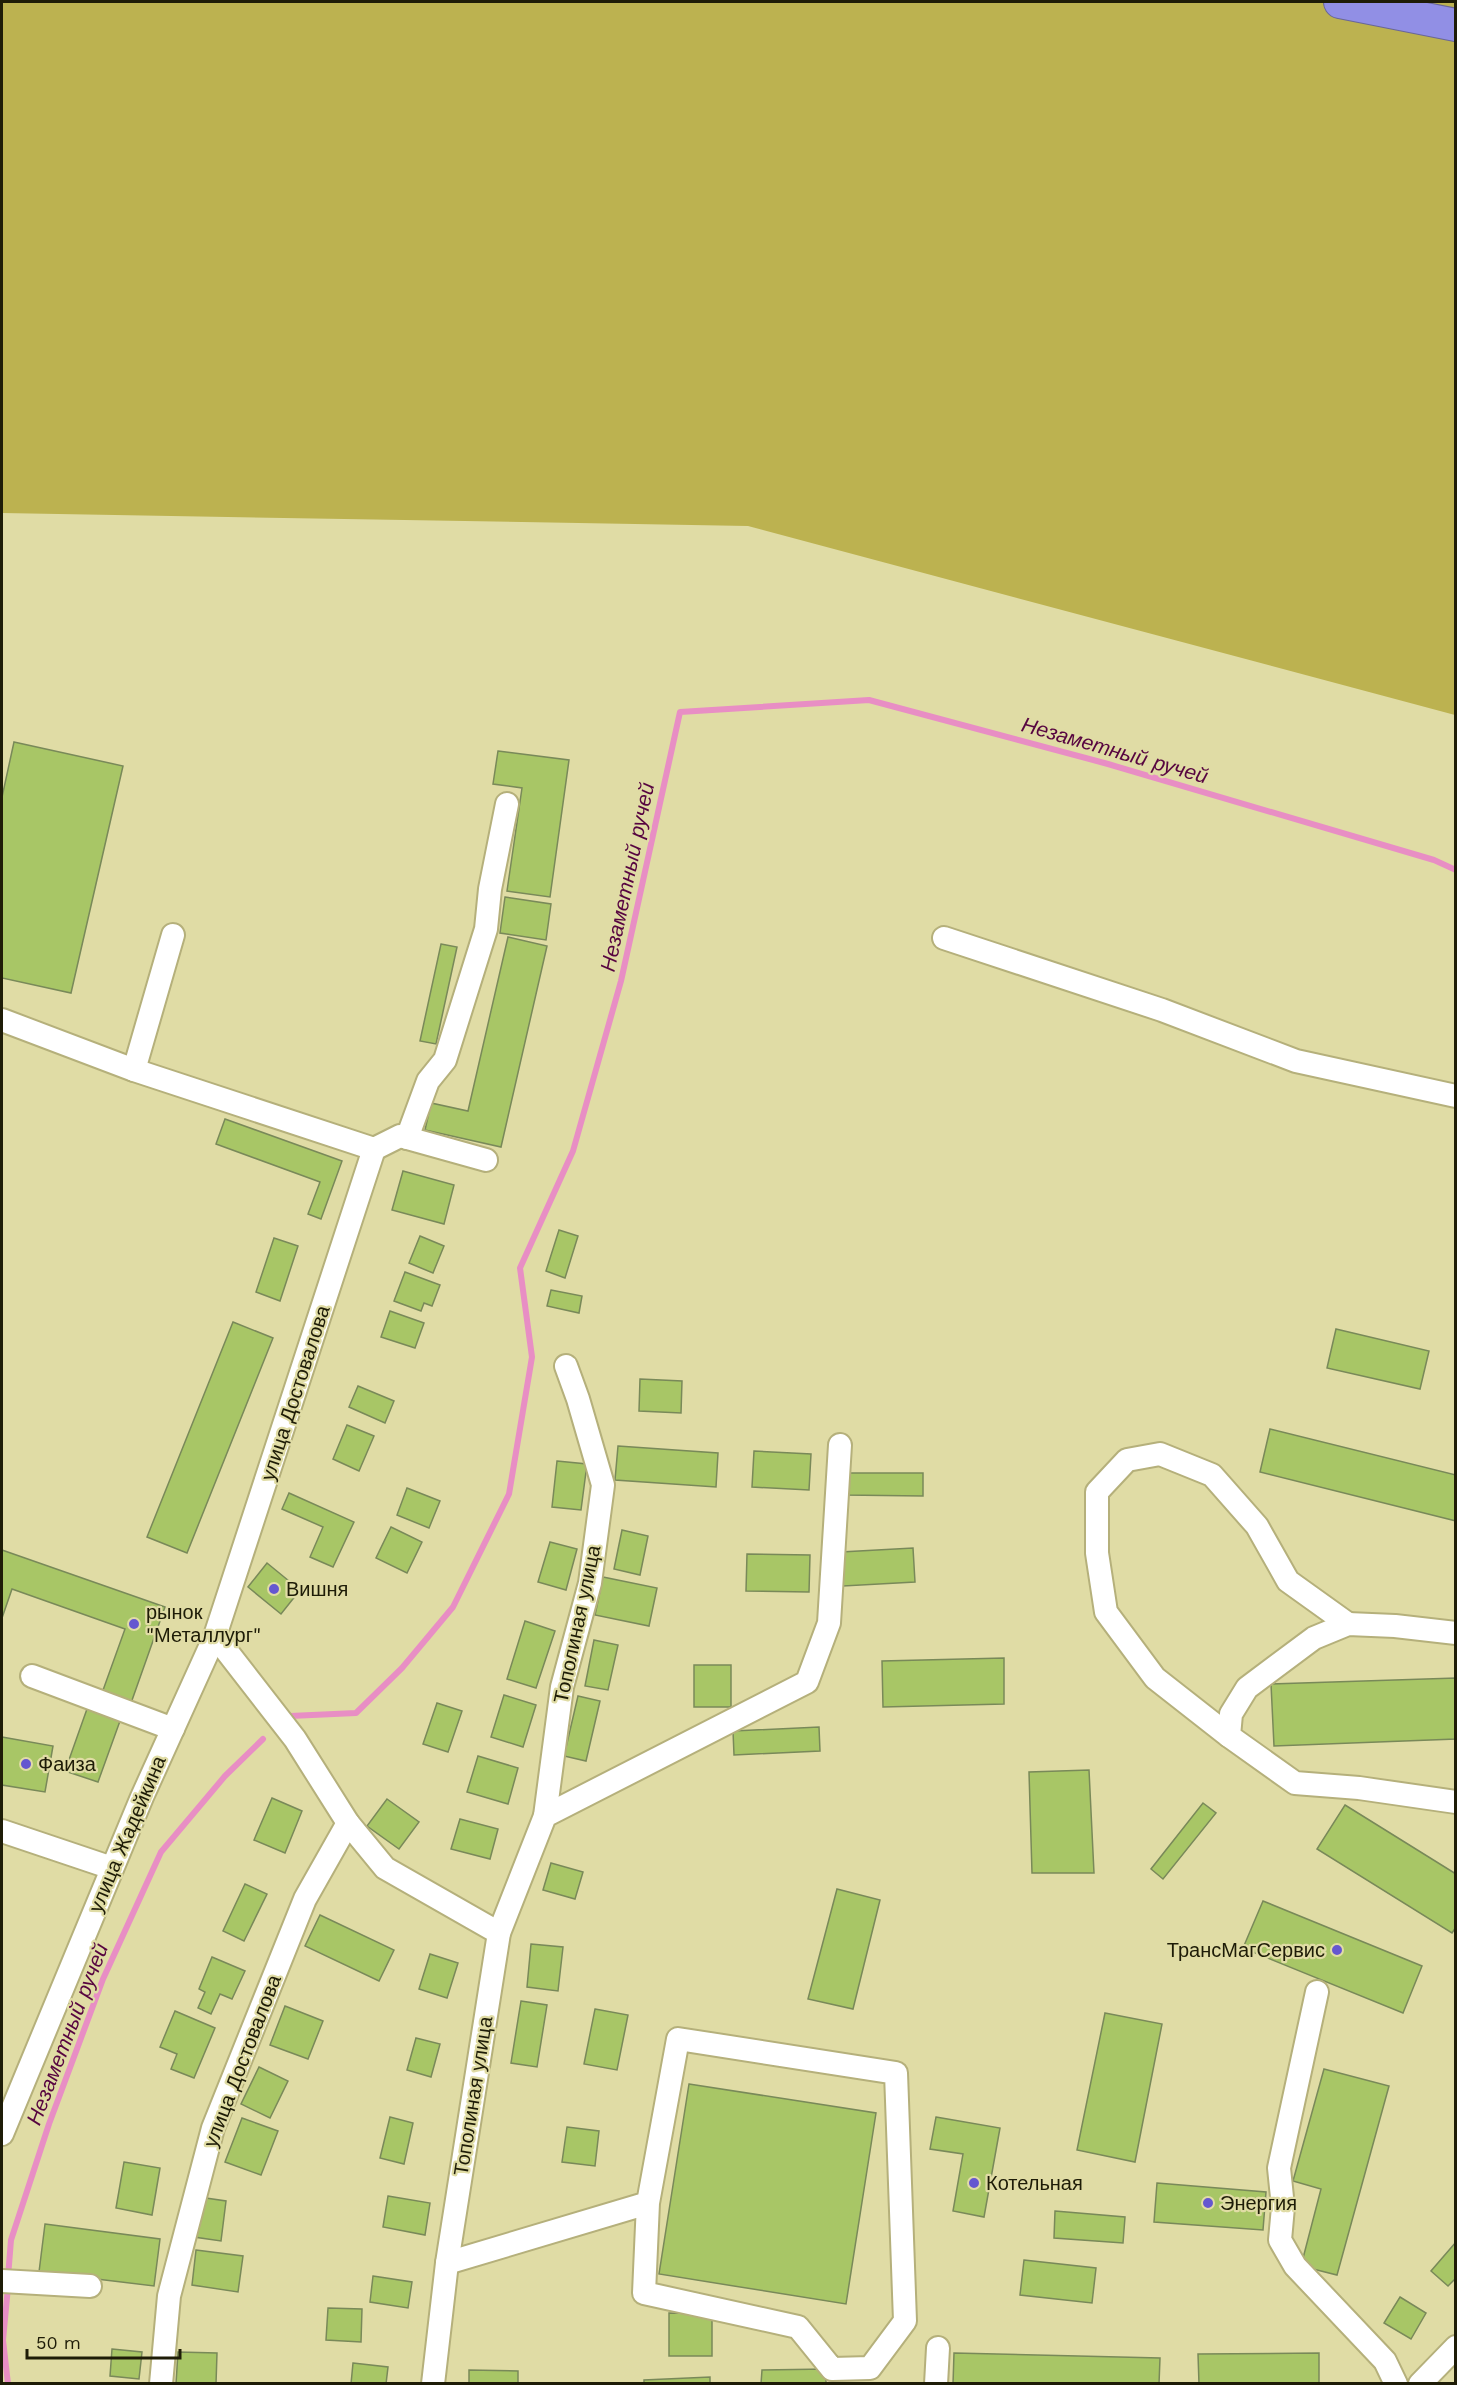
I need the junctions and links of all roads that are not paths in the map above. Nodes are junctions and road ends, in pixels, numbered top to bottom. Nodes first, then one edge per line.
1 (1340, 2) edge
2 (1455, 25) edge
3 (507, 804) dead end
4 (174, 935) dead end
5 (944, 938) dead end
6 (2, 1020) edge
7 (134, 1070) junction
8 (1455, 1096) edge
9 (407, 1138) junction
10 (374, 1149) junction
11 (486, 1160) dead end
12 (566, 1366) dead end
13 (840, 1445) dead end
14 (1348, 1624) junction
15 (1455, 1633) edge
16 (215, 1636) junction
17 (32, 1676) dead end
18 (173, 1729) junction
19 (1229, 1736) junction
20 (1455, 1802) edge
21 (545, 1816) junction
22 (348, 1823) junction
23 (2, 1831) edge
24 (112, 1868) junction
25 (499, 1933) junction
26 (1317, 1992) dead end
27 (2, 2134) edge
28 (648, 2203) junction
29 (447, 2263) junction
30 (2, 2281) edge
31 (90, 2286) dead end
32 (1455, 2347) edge
33 (938, 2348) dead end
34 (161, 2384) edge
35 (433, 2384) edge
36 (936, 2384) edge
37 (1396, 2384) edge
38 (1420, 2384) edge

1 - 2 highway
3 - 9 street
4 - 7 street
5 - 8 street
6 - 7 street
7 - 10 street
9 - 10 street
9 - 11 street
10 - 16 street, улица Достовалова
12 - 21 street, Тополиная улица
13 - 21 street
14 - 15 street
14 - 19 street
14 - 19 street
16 - 18 street, улица Жадейкина
16 - 22 street
17 - 18 street
18 - 24 street, улица Жадейкина
19 - 20 street
21 - 25 street, Тополиная улица
22 - 25 street
22 - 34 street, улица Достовалова
23 - 24 street
24 - 27 street, улица Жадейкина
25 - 29 street, Тополиная улица
26 - 37 street
28 - 28 street
28 - 29 street
29 - 35 street, Тополиная улица
30 - 31 street
32 - 38 street
33 - 36 street

